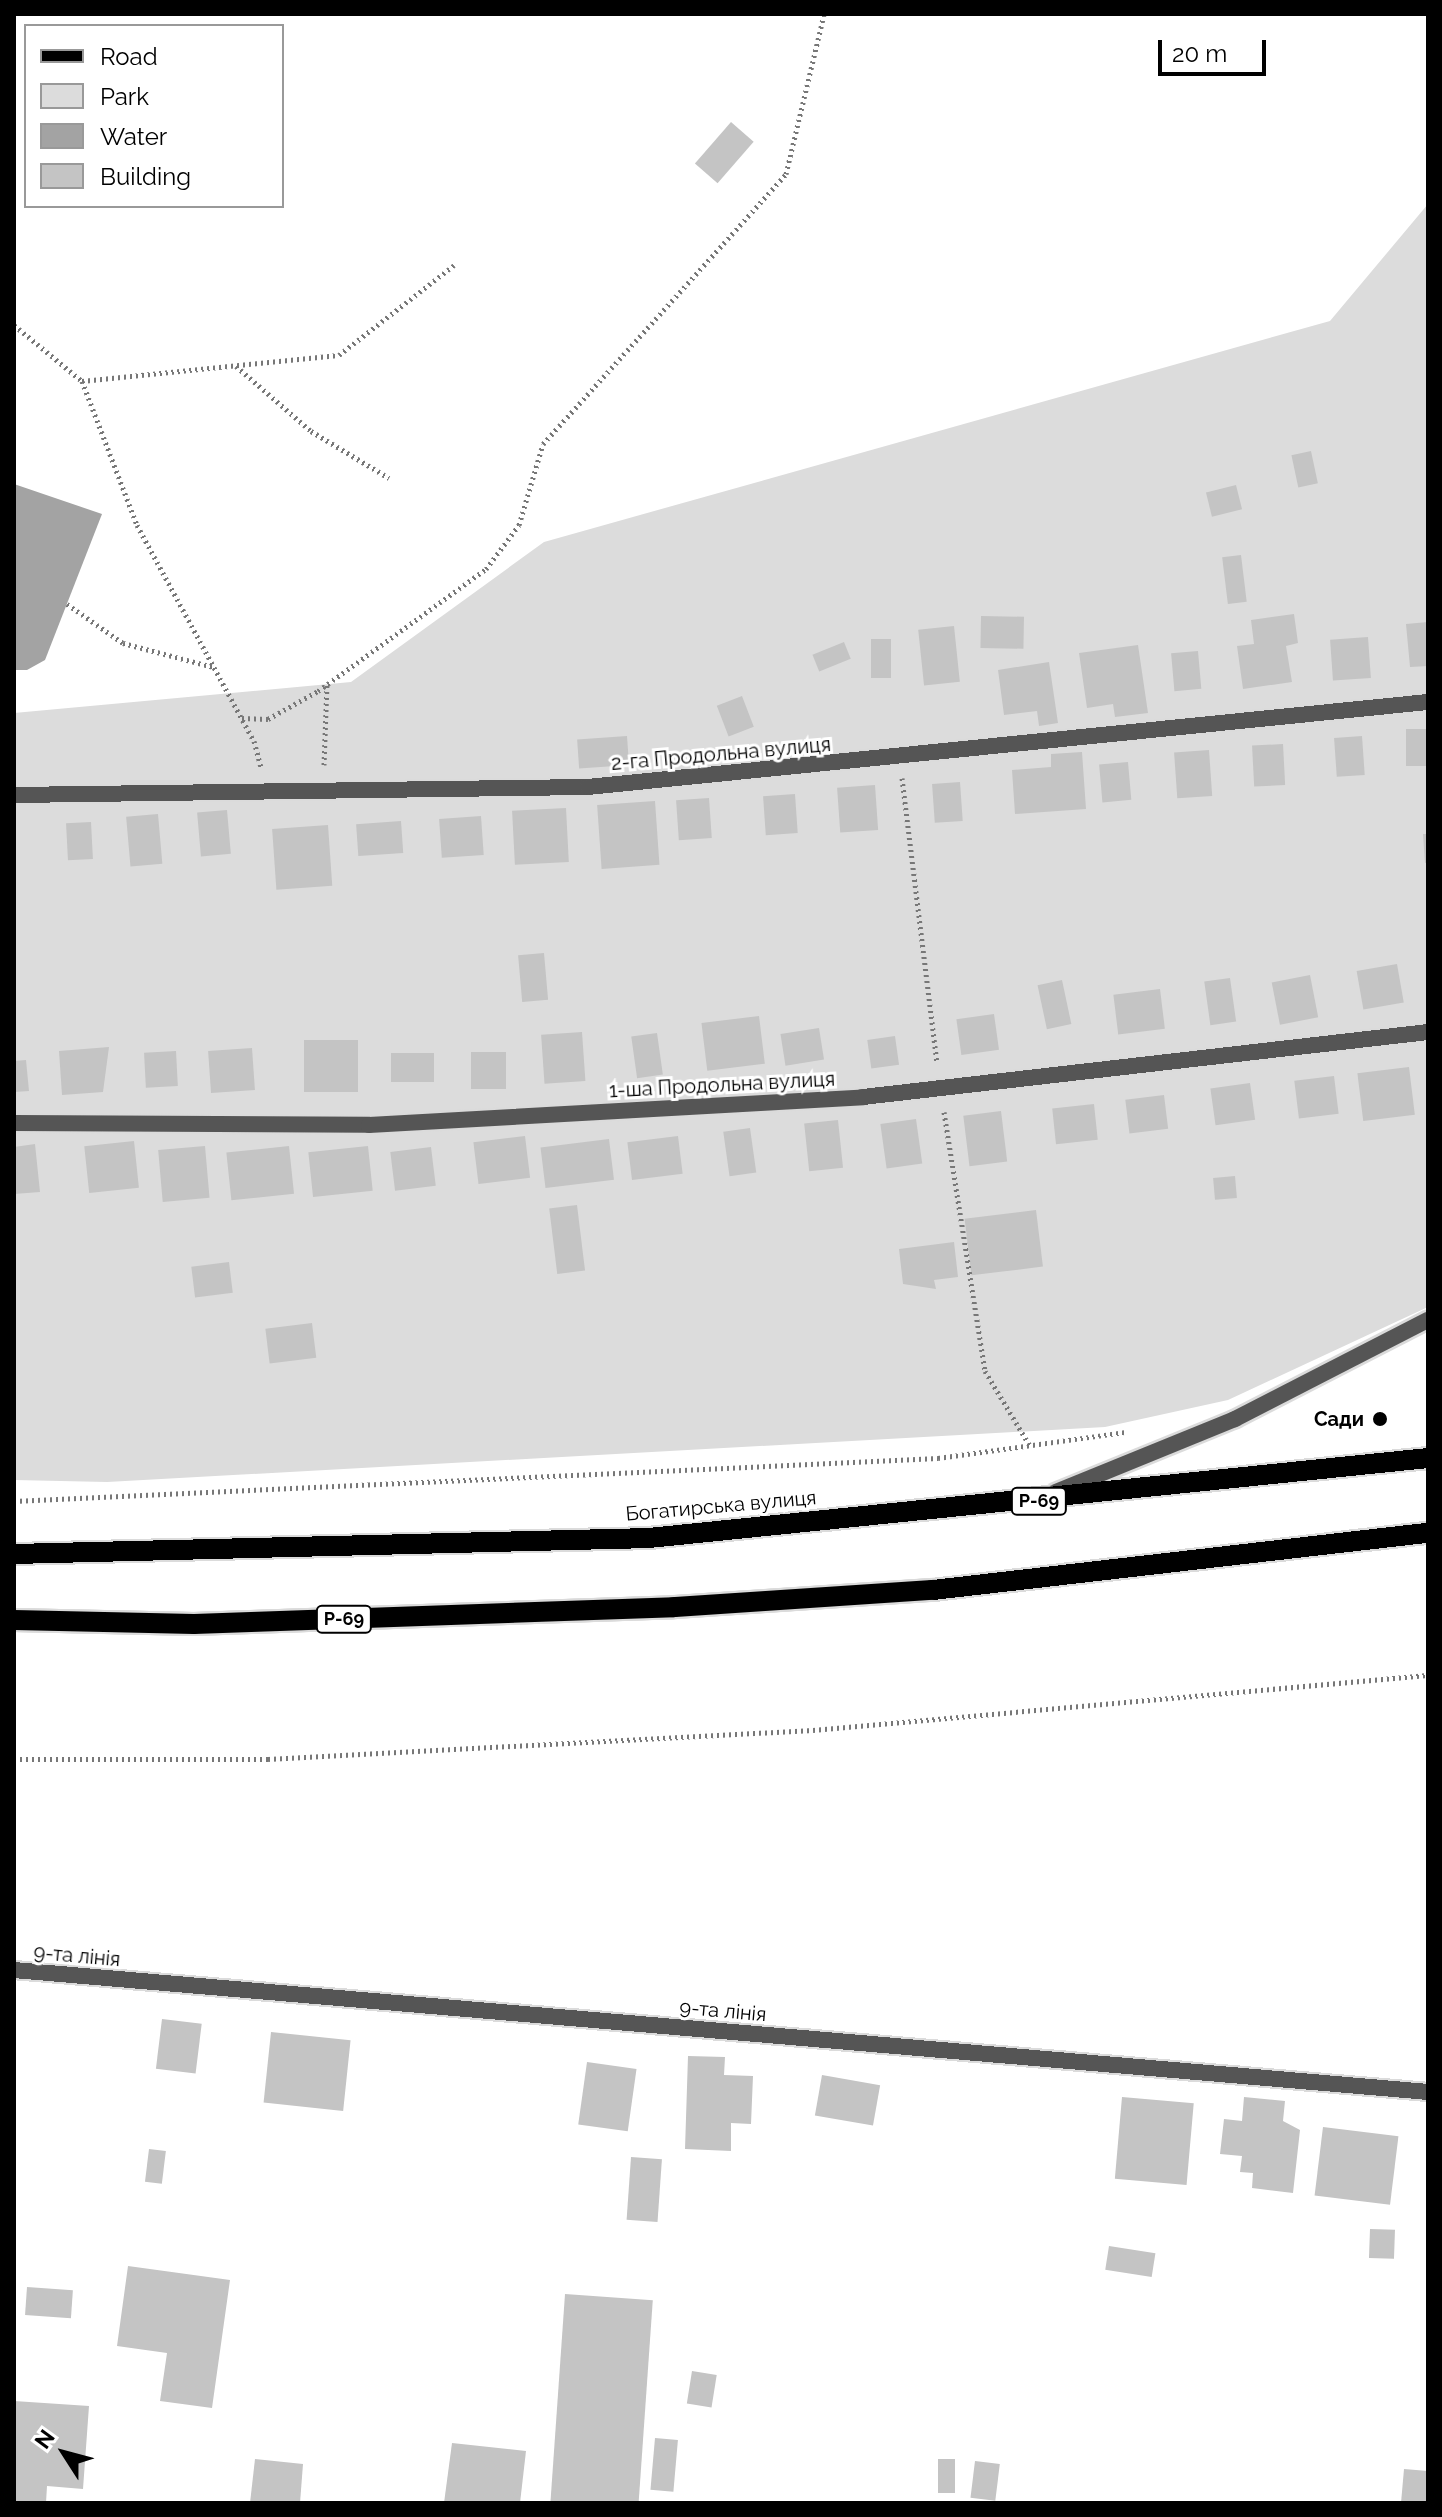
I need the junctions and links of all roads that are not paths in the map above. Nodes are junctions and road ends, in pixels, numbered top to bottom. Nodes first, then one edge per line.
1 (1428, 702) edge
2 (14, 795) edge
3 (1428, 1032) edge
4 (14, 1123) edge
5 (1428, 1320) edge
6 (1428, 1458) edge
7 (1031, 1502) junction
8 (1428, 1533) edge
9 (14, 1554) edge
10 (14, 1620) edge
11 (14, 1970) edge
12 (1428, 2092) edge

1 - 2 street, 2-га Продольна вулиця
3 - 4 street, 1-ша Продольна вулиця
5 - 7 street
6 - 7 main road, Богатирська вулиця / Р-69
7 - 9 main road, Богатирська вулиця / Р-69
8 - 10 main road, Р-69
11 - 12 street, 9-та лінія

